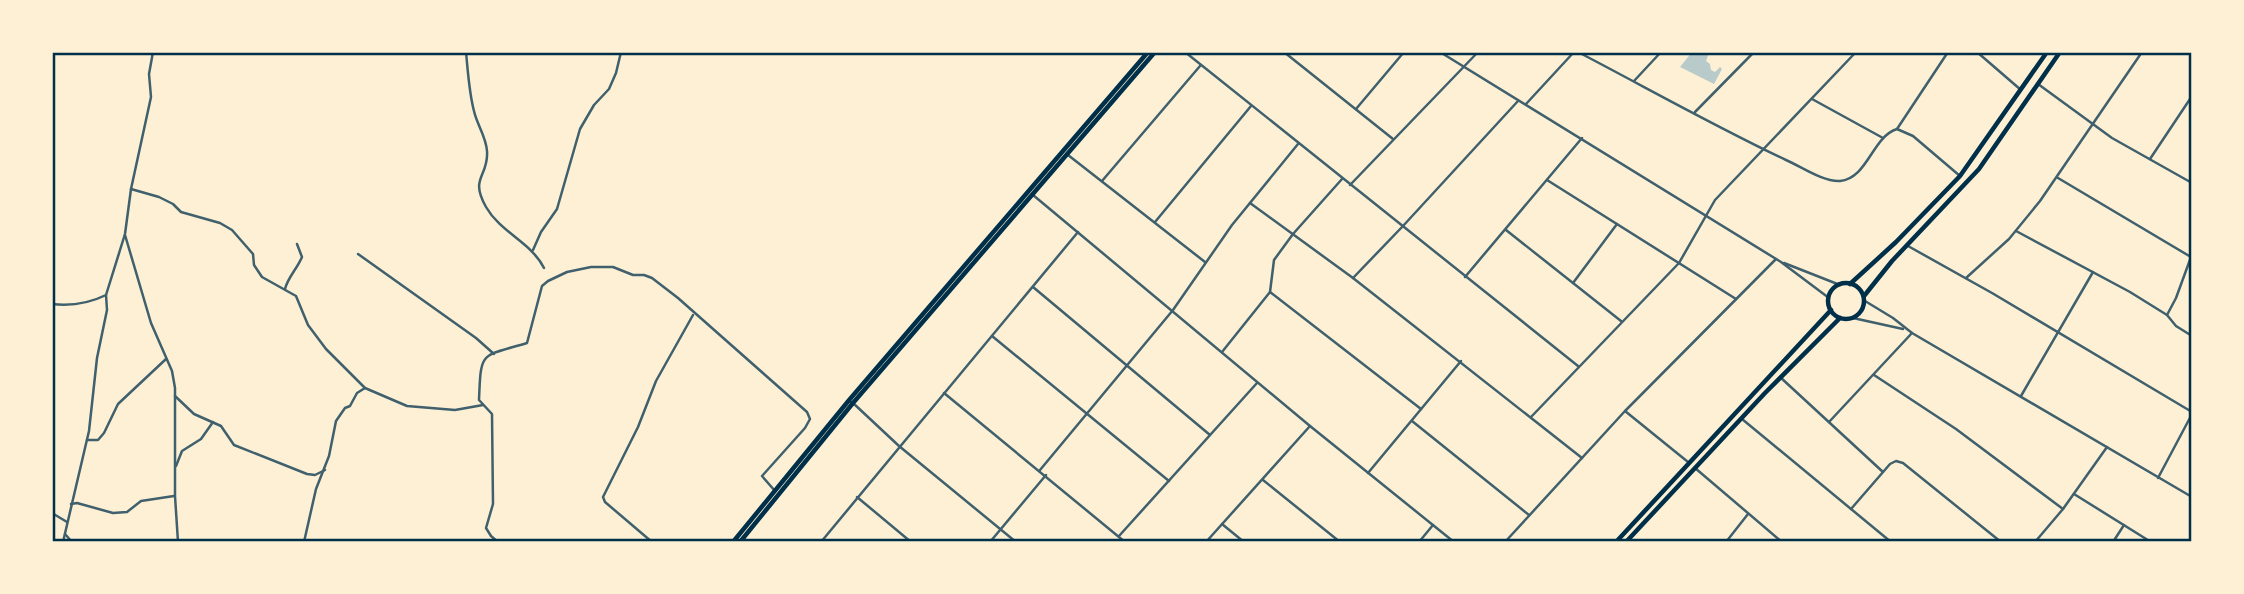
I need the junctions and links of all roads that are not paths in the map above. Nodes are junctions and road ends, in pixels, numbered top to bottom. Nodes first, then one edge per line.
1 (153, 52) edge
2 (466, 52) edge
3 (621, 52) edge
4 (1148, 52) edge
5 (1155, 52) edge
6 (1185, 52) edge
7 (1284, 52) edge
8 (1404, 52) edge
9 (1440, 52) edge
10 (1478, 52) edge
11 (1576, 52) edge
12 (1661, 52) edge
13 (1754, 52) edge
14 (1856, 52) edge
15 (1948, 52) edge
16 (1977, 52) edge
17 (2047, 52) edge
18 (2060, 52) edge
19 (2142, 52) edge
20 (1200, 66) junction
21 (1464, 67) junction
22 (1634, 81) junction
23 (2038, 85) junction
24 (2021, 90) junction
25 (2192, 96) edge
26 (1812, 99) junction
27 (1519, 100) junction
28 (2187, 103) junction
29 (1525, 104) junction
30 (1251, 106) junction
31 (2192, 106) edge
32 (1356, 109) junction
33 (1694, 113) junction
34 (2093, 125) junction
35 (1897, 129) junction
36 (1582, 138) junction
37 (1884, 138) junction
38 (1393, 139) junction
39 (1298, 144) junction
40 (1764, 150) junction
41 (1068, 155) junction
42 (2150, 159) junction
43 (1960, 176) junction
44 (2057, 177) junction
45 (1342, 179) junction
46 (1547, 180) junction
47 (1102, 181) junction
48 (2192, 183) edge
49 (1350, 185) junction
50 (131, 189) junction
51 (1033, 195) junction
52 (1250, 203) junction
53 (1706, 215) junction
54 (1155, 222) junction
55 (1618, 224) junction
56 (1403, 226) junction
57 (1506, 229) junction
58 (2016, 231) junction
59 (1078, 232) junction
60 (125, 234) junction
61 (1293, 234) junction
62 (297, 244) dead end
63 (1907, 246) junction
64 (533, 250) junction
65 (358, 254) dead end
66 (2191, 256) edge
67 (1776, 259) junction
68 (1205, 262) junction
69 (1781, 262) junction
70 (1679, 263) junction
71 (544, 268) dead end
72 (2093, 272) junction
73 (1465, 277) junction
74 (1353, 278) junction
75 (1966, 278) junction
76 (1573, 283) junction
77 (1850, 284) junction
78 (1840, 285) junction
79 (1032, 287) junction
80 (285, 289) junction
81 (1270, 292) junction
82 (106, 295) junction
83 (1829, 298) junction
84 (1736, 299) junction
85 (1864, 299) junction
86 (52, 304) edge
87 (1172, 310) junction
88 (1831, 310) junction
89 (694, 313) junction
90 (2167, 315) junction
91 (1840, 318) junction
92 (1853, 318) junction
93 (1621, 321) junction
94 (1906, 329) junction
95 (1912, 333) junction
96 (2058, 334) junction
97 (992, 335) junction
98 (2192, 337) edge
99 (1222, 352) junction
100 (494, 354) junction
101 (166, 359) junction
102 (1461, 361) junction
103 (1127, 365) junction
104 (1578, 366) junction
105 (1874, 375) junction
106 (1780, 377) junction
107 (1257, 382) junction
108 (365, 388) junction
109 (944, 393) junction
110 (175, 396) junction
111 (2021, 396) junction
112 (851, 402) junction
113 (484, 405) junction
114 (1421, 409) junction
115 (1625, 411) junction
116 (2192, 413) edge
117 (1087, 414) junction
118 (1531, 417) junction
119 (1742, 419) junction
120 (1412, 421) junction
121 (213, 422) junction
122 (1829, 422) junction
123 (1310, 426) junction
124 (1210, 435) junction
125 (87, 440) junction
126 (899, 446) junction
127 (2107, 447) junction
128 (1582, 458) junction
129 (1690, 464) junction
130 (174, 467) junction
131 (1695, 468) junction
132 (325, 470) junction
133 (1040, 470) junction
134 (1883, 472) junction
135 (1368, 473) junction
136 (1046, 475) junction
137 (2158, 478) junction
138 (1262, 479) junction
139 (1169, 481) junction
140 (775, 491) junction
141 (2074, 494) junction
142 (175, 496) junction
143 (857, 497) junction
144 (2192, 497) edge
145 (71, 504) junction
146 (1851, 509) junction
147 (2063, 509) junction
148 (52, 513) edge
149 (1748, 514) junction
150 (1529, 515) junction
151 (67, 522) junction
152 (1222, 524) junction
153 (1433, 525) junction
154 (2124, 525) junction
155 (1001, 529) junction
156 (65, 534) junction
157 (1119, 536) junction
158 (491, 537) junction
159 (63, 541) edge
160 (72, 541) edge
161 (178, 541) edge
162 (304, 541) edge
163 (490, 541) edge
164 (498, 541) edge
165 (652, 541) edge
166 (733, 541) edge
167 (740, 541) edge
168 (821, 541) edge
169 (911, 541) edge
170 (990, 541) edge
171 (1016, 541) edge
172 (1125, 541) edge
173 (1206, 541) edge
174 (1244, 541) edge
175 (1340, 541) edge
176 (1419, 541) edge
177 (1454, 541) edge
178 (1505, 541) edge
179 (1616, 541) edge
180 (1626, 541) edge
181 (1726, 541) edge
182 (1782, 541) edge
183 (1891, 541) edge
184 (2001, 541) edge
185 (2035, 541) edge
186 (2113, 541) edge
187 (2151, 541) edge

1 - 50 street
2 - 64 street
3 - 64 street
4 - 112 main road
5 - 41 main road
6 - 20 street
7 - 32 street
8 - 32 street
9 - 21 street
10 - 21 street
11 - 22 street
11 - 29 street
12 - 22 street
13 - 33 street
14 - 26 street
15 - 35 street
16 - 24 street
17 - 24 main road
18 - 23 main road
19 - 34 street
20 - 30 street
20 - 47 street
21 - 27 street
21 - 38 street
22 - 33 street
23 - 34 street
23 - 63 main road
24 - 43 main road
25 - 28 street
26 - 37 street
26 - 40 street
27 - 29 street
27 - 56 street
28 - 31 street
28 - 42 street
29 - 36 street
30 - 39 street
30 - 54 street
32 - 38 street
33 - 40 street
34 - 42 street
34 - 44 street
35 - 37 street
35 - 43 street
36 - 46 street
36 - 53 street
37 - 40 street
38 - 49 street
39 - 45 street
39 - 52 street
40 - 53 street
41 - 47 street
41 - 51 main road
42 - 48 street
43 - 77 main road
44 - 58 street
44 - 66 street
45 - 49 street
45 - 61 street
46 - 55 street
46 - 57 street
47 - 54 street
49 - 56 street
50 - 60 street
50 - 80 street
51 - 59 street
51 - 112 main road
52 - 61 street
52 - 68 street
53 - 67 street
53 - 70 street
54 - 68 street
55 - 70 street
55 - 76 street
56 - 73 street
56 - 74 street
57 - 73 street
57 - 76 street
58 - 72 street
58 - 75 street
59 - 79 street
59 - 87 street
60 - 82 street
60 - 101 street
61 - 74 street
61 - 81 street
62 - 80 street
63 - 75 street
63 - 85 main road
64 - 71 street
65 - 100 street
66 - 90 street
67 - 69 street
67 - 84 street
68 - 87 street
69 - 78 street
69 - 83 street
70 - 84 street
70 - 93 street
72 - 90 street
72 - 96 street
73 - 104 street
74 - 102 street
75 - 96 street
76 - 93 street
77 - 78 main road
77 - 85 main road
78 - 83 main road
79 - 97 street
79 - 103 street
80 - 108 street
81 - 99 street
81 - 114 street
82 - 86 street
82 - 125 street
83 - 88 main road
84 - 115 street
85 - 92 main road
85 - 94 street
87 - 99 street
87 - 103 street
88 - 91 main road
88 - 129 main road
89 - 100 street
89 - 140 street
89 - 165 street
90 - 98 street
91 - 92 main road
91 - 106 main road
92 - 94 street
93 - 104 street
94 - 95 street
95 - 105 street
95 - 111 street
96 - 111 street
96 - 116 street
97 - 109 street
97 - 117 street
99 - 107 street
100 - 113 street
101 - 110 street
101 - 125 street
102 - 114 street
102 - 118 street
103 - 117 street
103 - 124 street
104 - 118 street
105 - 122 street
105 - 147 street
106 - 119 main road
106 - 122 street
107 - 123 street
107 - 124 street
108 - 113 street
108 - 132 street
109 - 126 street
109 - 133 street
110 - 121 street
110 - 130 street
111 - 127 street
112 - 126 street
112 - 140 main road
112 - 167 main road
113 - 158 street
114 - 120 street
115 - 128 street
115 - 129 street
116 - 137 street
117 - 133 street
117 - 139 street
118 - 128 street
119 - 131 main road
119 - 146 street
120 - 135 street
120 - 150 street
121 - 130 street
121 - 132 street
122 - 134 street
123 - 135 street
123 - 138 street
124 - 139 street
125 - 145 street
126 - 143 street
126 - 155 street
127 - 137 street
127 - 141 street
128 - 150 street
129 - 179 main road
130 - 142 street
131 - 149 street
131 - 180 main road
132 - 162 street
133 - 136 street
134 - 146 street
134 - 184 street
135 - 153 street
136 - 155 street
136 - 157 street
137 - 144 street
138 - 152 street
138 - 175 street
139 - 157 street
140 - 166 main road
141 - 147 street
141 - 154 street
142 - 145 street
142 - 161 street
143 - 168 street
143 - 169 street
145 - 151 street
146 - 183 street
147 - 185 street
148 - 151 street
149 - 181 street
149 - 182 street
150 - 178 street
151 - 156 street
152 - 173 street
152 - 174 street
153 - 176 street
153 - 177 street
154 - 186 street
154 - 187 street
155 - 170 street
155 - 171 street
156 - 159 street
156 - 160 street
157 - 172 street
158 - 163 street
158 - 164 street

